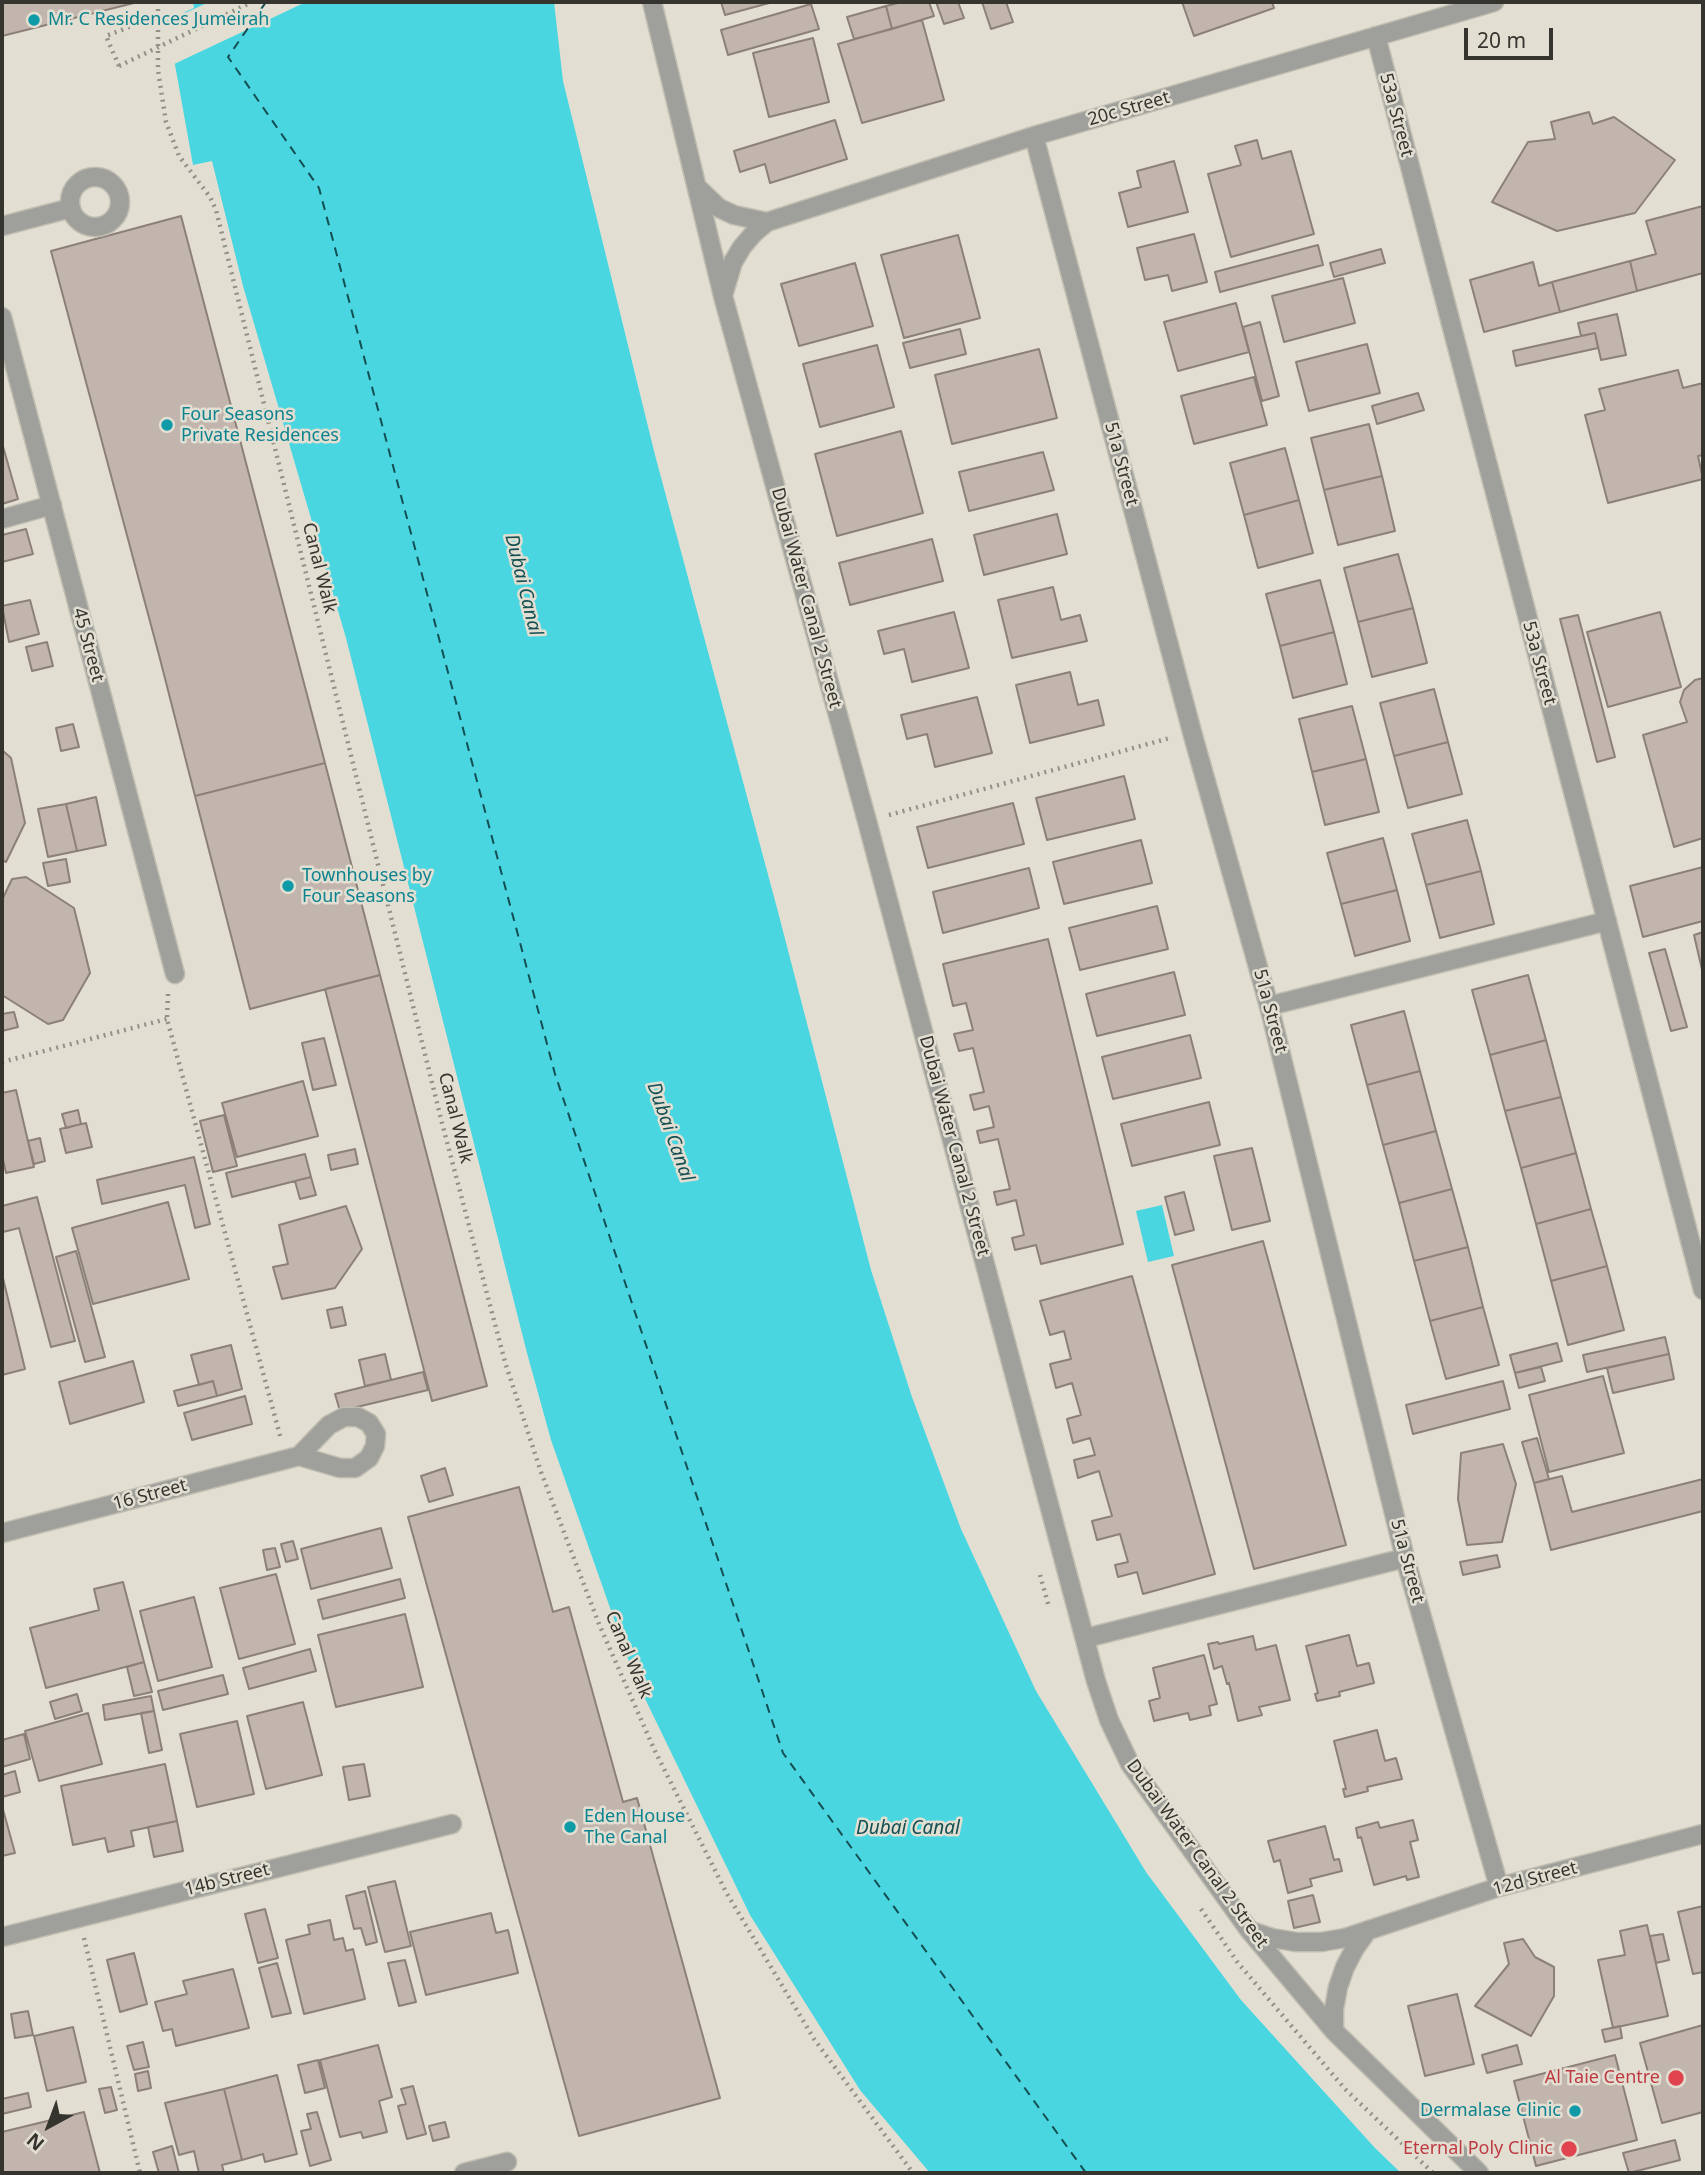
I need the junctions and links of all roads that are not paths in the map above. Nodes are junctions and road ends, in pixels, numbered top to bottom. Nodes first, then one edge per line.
1 (652, 2) edge
2 (1493, 2) edge
3 (1376, 36) junction
4 (1034, 136) junction
5 (695, 186) junction
6 (71, 208) dead end
7 (767, 222) junction
8 (2, 226) edge
9 (723, 296) junction
10 (2, 317) edge
11 (52, 505) junction
12 (2, 519) edge
13 (1607, 921) junction
14 (175, 974) road end
15 (1269, 1006) junction
16 (1703, 1290) edge
17 (293, 1458) road end
18 (2, 1533) edge
19 (1405, 1558) junction
20 (1086, 1637) junction
21 (452, 1824) dead end
22 (1703, 1834) edge
23 (1499, 1887) junction
24 (1249, 1930) junction
25 (1368, 1930) junction
26 (2, 1937) edge
27 (1334, 2031) junction
28 (507, 2162) dead end
29 (464, 2173) edge
30 (1479, 2173) edge

1 - 5 street, Dubai Water Canal 2 Street
2 - 3 street, 20c Street
3 - 4 street, 20c Street
3 - 13 street, 53a Street
4 - 7 street, 20c Street
4 - 15 street, 51a Street
5 - 7 street
5 - 9 street, Dubai Water Canal 2 Street
6 - 8 street
7 - 9 street, 20c Street
9 - 20 street, Dubai Water Canal 2 Street
10 - 11 street, 45 Street
11 - 12 street
11 - 14 street, 45 Street
13 - 15 street
13 - 16 street, 53a Street
15 - 19 street, 51a Street
17 - 18 street, 16 Street
19 - 20 street
19 - 23 street, 51a Street
20 - 24 street, Dubai Water Canal 2 Street
21 - 26 street, 14b Street
22 - 23 street, 12d Street
23 - 25 street, 12d Street
24 - 25 street, 12d Street
24 - 27 street, Dubai Water Canal 2 Street
25 - 27 street
27 - 30 street, Dubai Water Canal 2 Street
28 - 29 street

